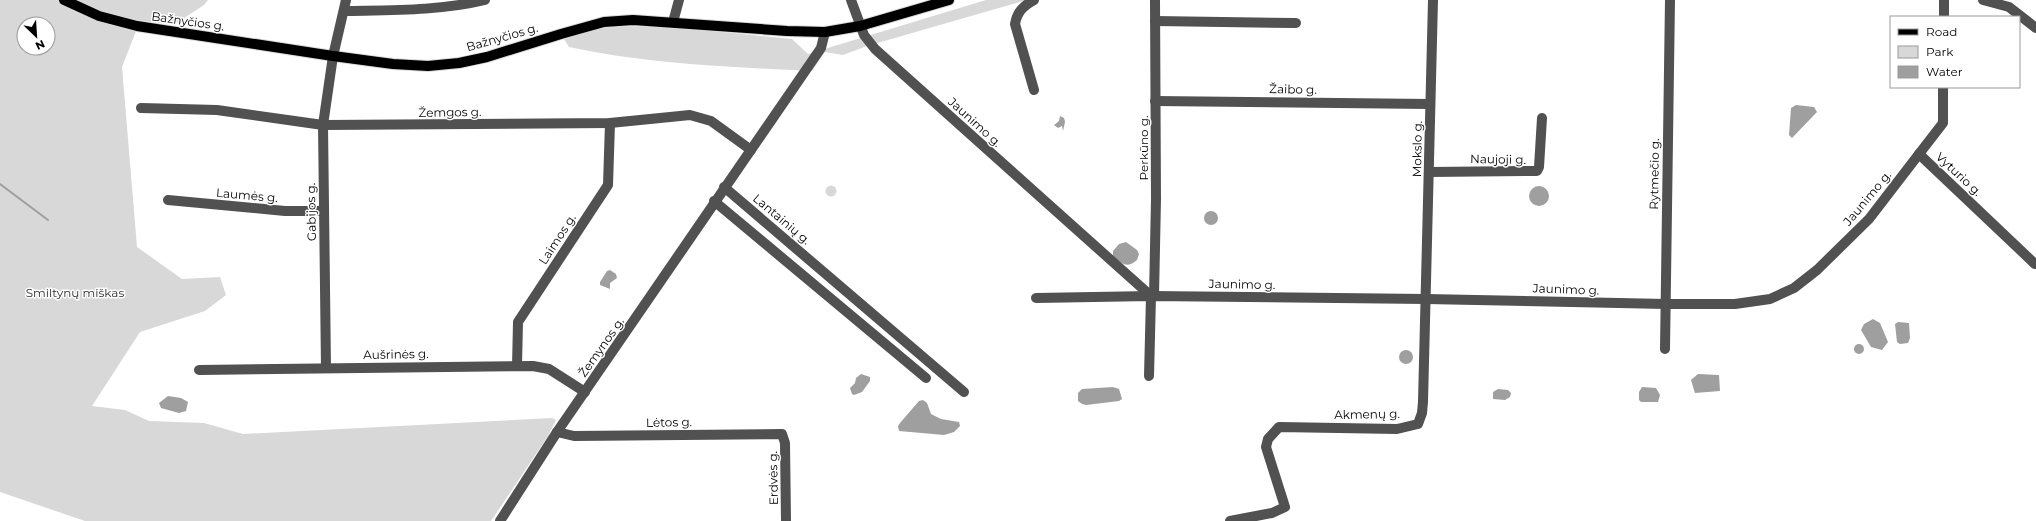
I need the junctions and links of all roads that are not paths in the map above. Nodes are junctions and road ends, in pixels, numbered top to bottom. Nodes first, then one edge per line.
1 (64, 0) edge
2 (346, 0) edge
3 (485, 0) edge
4 (679, 0) edge
5 (851, 0) edge
6 (948, 0) edge
7 (1034, 0) edge
8 (1155, 0) edge
9 (1432, 0) edge
10 (1670, 0) edge
11 (1944, 0) edge
12 (1983, 0) edge
13 (344, 11) junction
14 (1944, 16) edge
15 (1155, 21) junction
16 (673, 22) junction
17 (1296, 23) dead end
18 (860, 26) junction
19 (2036, 28) edge
20 (825, 32) junction
21 (333, 56) junction
22 (1943, 88) edge
23 (1034, 90) dead end
24 (1155, 101) junction
25 (1430, 104) junction
26 (140, 108) dead end
27 (1542, 118) dead end
28 (610, 123) junction
29 (323, 125) junction
30 (751, 150) junction
31 (1919, 154) junction
32 (1429, 172) junction
33 (724, 187) junction
34 (168, 200) dead end
35 (714, 201) junction
36 (324, 211) junction
37 (2036, 264) edge
38 (1152, 296) junction
39 (1036, 298) dead end
40 (1426, 299) junction
41 (1666, 304) junction
42 (1665, 349) dead end
43 (517, 366) junction
44 (326, 368) junction
45 (199, 370) dead end
46 (1149, 376) dead end
47 (926, 378) dead end
48 (585, 392) junction
49 (964, 392) dead end
50 (557, 432) junction
51 (782, 434) joint
52 (500, 521) edge
53 (786, 521) edge
54 (1230, 521) edge

1 - 21 main road, Bažnyčios g.
2 - 13 street, Gabijos g.
3 - 13 street
4 - 16 street
5 - 18 street, Jaunimo g.
6 - 18 main road, Bažnyčios g.
7 - 23 street
8 - 15 street, Perkūno g.
9 - 25 street, Mokslo g.
10 - 41 street, Rytmečio g.
11 - 14 street
12 - 19 street
13 - 21 street, Gabijos g.
15 - 17 street
15 - 24 street, Perkūno g.
16 - 20 main road, Bažnyčios g.
16 - 21 main road, Bažnyčios g.
18 - 20 main road, Bažnyčios g.
18 - 38 street, Jaunimo g.
20 - 30 street
21 - 29 street, Gabijos g.
22 - 31 street, Vyturio g.
24 - 25 street, Žaibo g.
24 - 38 street, Perkūno g.
25 - 32 street, Mokslo g.
26 - 29 street, Žemgos g.
27 - 32 street, Naujoji g.
28 - 29 street, Žemgos g.
28 - 30 street, Žemgos g.
28 - 43 street, Laimos g.
29 - 36 street, Gabijos g.
30 - 33 street
31 - 37 street, Vyturio g.
31 - 41 street, Jaunimo g.
32 - 40 street, Mokslo g.
33 - 35 street, Žemynos g.
33 - 49 street, Lantainių g.
34 - 36 street, Laumės g.
35 - 47 street
35 - 48 street, Žemynos g.
36 - 44 street, Gabijos g.
38 - 39 street, Jaunimo g.
38 - 40 street, Jaunimo g.
38 - 46 street, Perkūno g.
40 - 41 street, Jaunimo g.
40 - 54 street, Akmenų g.
41 - 42 street, Rytmečio g.
43 - 44 street, Aušrinės g.
43 - 48 street, Aušrinės g.
44 - 45 street, Aušrinės g.
48 - 50 street, Žemynos g.
50 - 51 street, Lėtos g.
50 - 52 street, Žemynos g.
51 - 53 street, Erdvės g.

